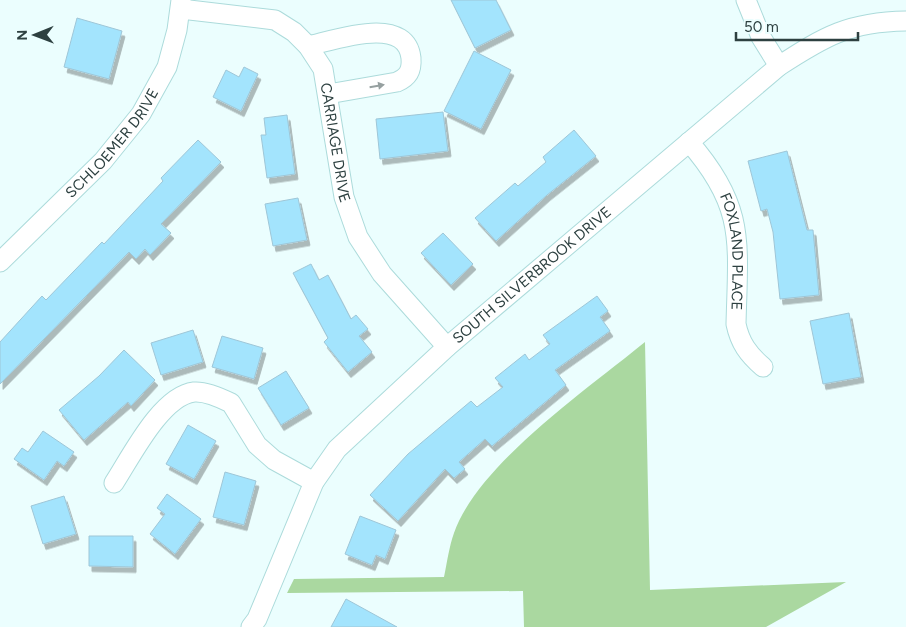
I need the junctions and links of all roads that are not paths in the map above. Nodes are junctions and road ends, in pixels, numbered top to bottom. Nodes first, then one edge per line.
1 (746, 0) edge
2 (181, 4) edge
3 (906, 21) edge
4 (308, 46) junction
5 (779, 66) junction
6 (328, 94) junction
7 (689, 142) junction
8 (0, 262) edge
9 (447, 347) junction
10 (763, 367) dead end
11 (314, 482) junction
12 (114, 483) dead end
13 (259, 624) edge

1 - 5 street
2 - 4 street, CARRIAGE DRIVE
2 - 8 street, SCHLOEMER DRIVE
3 - 5 street, SOUTH SILVERBROOK DRIVE
4 - 6 street, CARRIAGE DRIVE
6 -> 4 street
5 - 7 street, SOUTH SILVERBROOK DRIVE
6 - 9 street, CARRIAGE DRIVE
7 - 9 street, SOUTH SILVERBROOK DRIVE
7 - 10 street, FOXLAND PLACE
9 - 11 street, SOUTH SILVERBROOK DRIVE
11 - 12 street
11 - 13 street, SOUTH SILVERBROOK DRIVE

